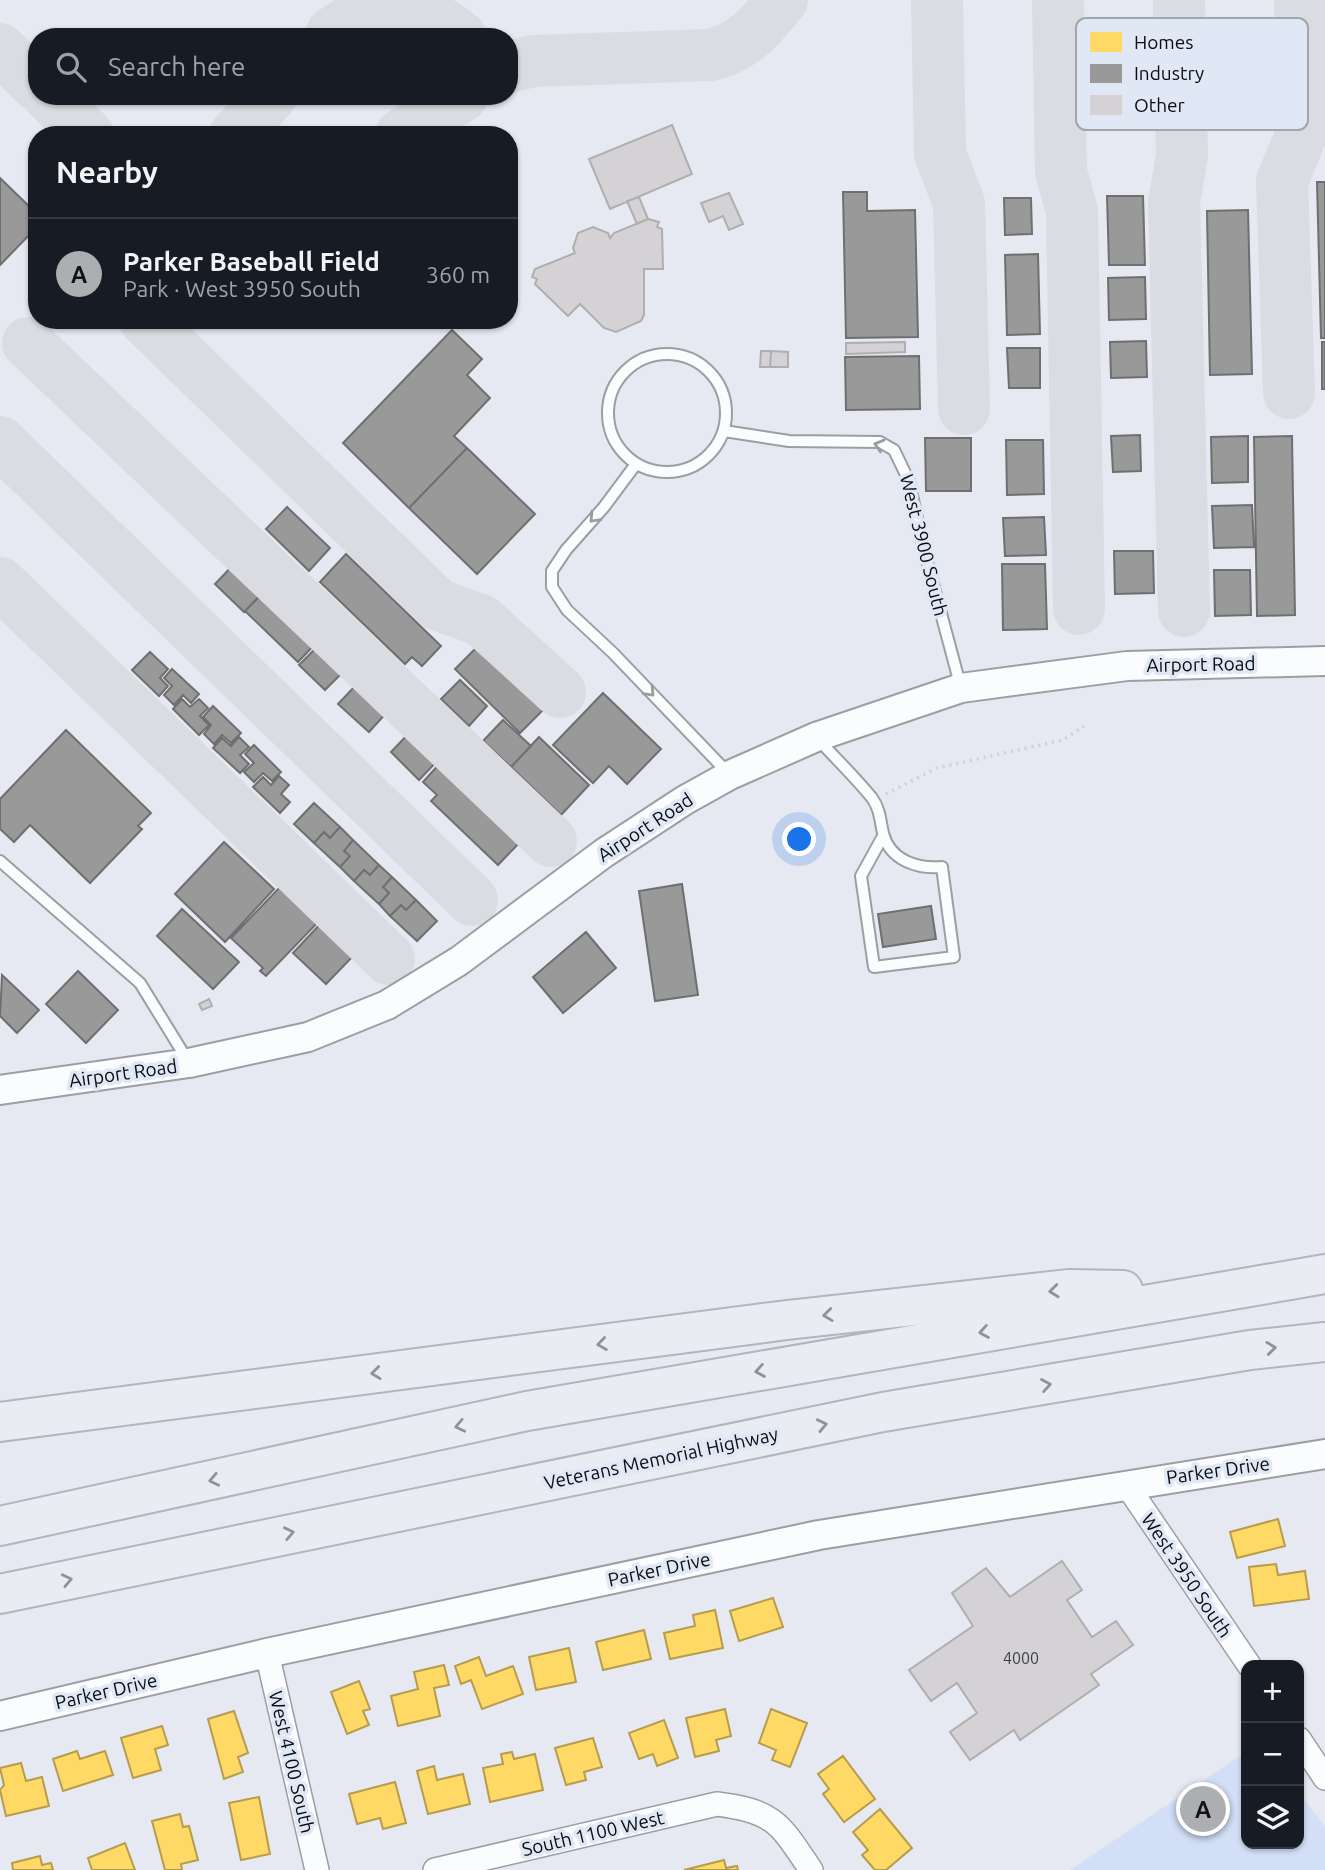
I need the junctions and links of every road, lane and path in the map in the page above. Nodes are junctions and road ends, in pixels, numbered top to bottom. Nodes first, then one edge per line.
1 (723, 431) junction
2 (636, 464) junction
3 (1325, 661) edge
4 (961, 688) junction
5 (1084, 726) dead end
6 (816, 737) junction
7 (730, 775) junction
8 (873, 799) junction
9 (883, 836) junction
10 (0, 861) edge
11 (189, 1063) junction
12 (0, 1090) edge
13 (1325, 1274) edge
14 (1220, 1290) junction
15 (1325, 1342) edge
16 (0, 1422) edge
17 (1325, 1454) edge
18 (1126, 1484) junction
19 (0, 1526) edge
20 (0, 1594) edge
21 (267, 1653) junction
22 (1246, 1660) edge
23 (0, 1716) edge
24 (1304, 1746) edge
25 (1325, 1778) edge
26 (317, 1870) edge
27 (435, 1870) edge
28 (811, 1870) edge

1 - 2 lane
1 - 2 lane
4 -> 1 lane, West 3900 South
2 -> 7 lane
3 - 4 street, Airport Road
4 - 6 street, Airport Road
5 - 8 path
6 - 7 street, Airport Road
6 - 8 lane
7 - 11 street, Airport Road
8 - 9 lane
9 - 9 lane
10 - 11 lane
11 - 12 street, Airport Road
13 - 14 highway
14 -> 16 highway
14 -> 19 highway
20 -> 15 highway, Veterans Memorial Highway
17 - 18 street, Parker Drive
18 - 21 street, Parker Drive
18 - 22 street, West 3950 South
21 - 23 street, Parker Drive
21 - 26 street, West 4100 South
24 - 25 street
27 - 28 street, South 1100 West

